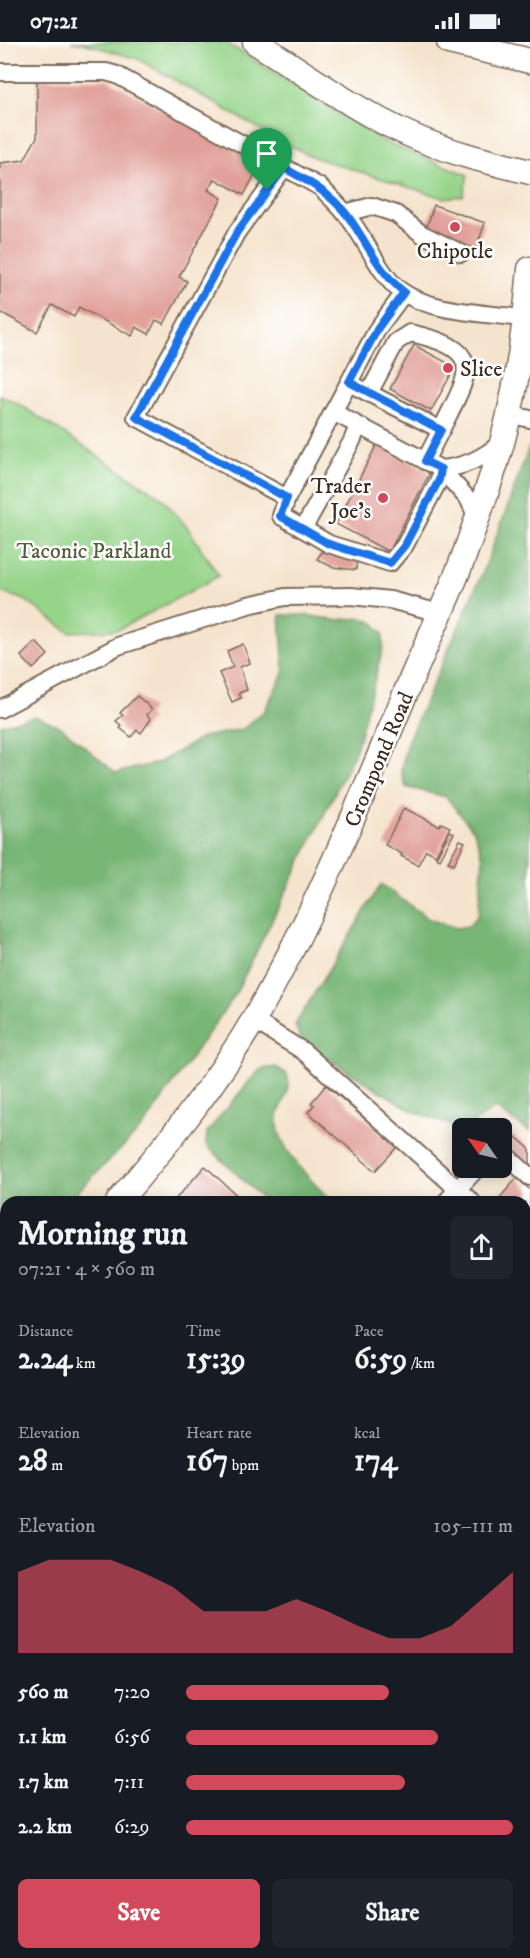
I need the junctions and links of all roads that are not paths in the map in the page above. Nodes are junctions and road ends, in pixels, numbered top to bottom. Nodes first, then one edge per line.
1 (255, 42) edge
2 (449, 42) edge
3 (530, 61) edge
4 (0, 72) edge
5 (284, 168) junction
6 (530, 172) edge
7 (345, 213) junction
8 (461, 253) dead end
9 (530, 269) edge
10 (404, 292) junction
11 (528, 318) edge
12 (525, 361) edge
13 (466, 377) junction
14 (349, 382) junction
15 (369, 393) junction
16 (333, 412) junction
17 (519, 417) edge
18 (420, 420) junction
19 (358, 426) junction
20 (441, 430) junction
21 (501, 444) junction
22 (425, 461) junction
23 (441, 469) junction
24 (287, 498) junction
25 (477, 518) junction
26 (303, 529) junction
27 (440, 613) junction
28 (0, 709) edge
29 (253, 1020) junction
30 (512, 1161) edge
31 (530, 1177) edge
32 (467, 1178) edge
33 (457, 1188) junction
34 (123, 1196) edge
35 (451, 1196) edge
36 (466, 1196) edge

1 - 6 highway
2 - 3 highway
4 - 5 street
5 - 7 street
5 - 24 street
7 - 8 street
7 - 10 street
9 - 11 highway, Crompond Road
10 - 11 street
10 - 14 street
11 - 12 highway, Crompond Road
12 - 17 highway, Crompond Road
13 - 15 street
13 - 18 street
13 - 20 street
14 - 15 street
14 - 16 street
15 - 18 street
16 - 19 street
16 - 24 street
17 - 21 highway, Crompond Road
18 - 20 street
19 - 22 street
19 - 26 street
20 - 22 street
21 - 23 street
21 - 25 highway, Crompond Road
22 - 23 street
23 - 25 street
23 - 26 street
24 - 26 street
25 - 27 highway, Crompond Road
27 - 28 street
27 - 29 highway, Crompond Road
29 - 33 street
29 - 34 highway, Crompond Road
30 - 31 street
32 - 33 street
33 - 35 street
33 - 36 street

